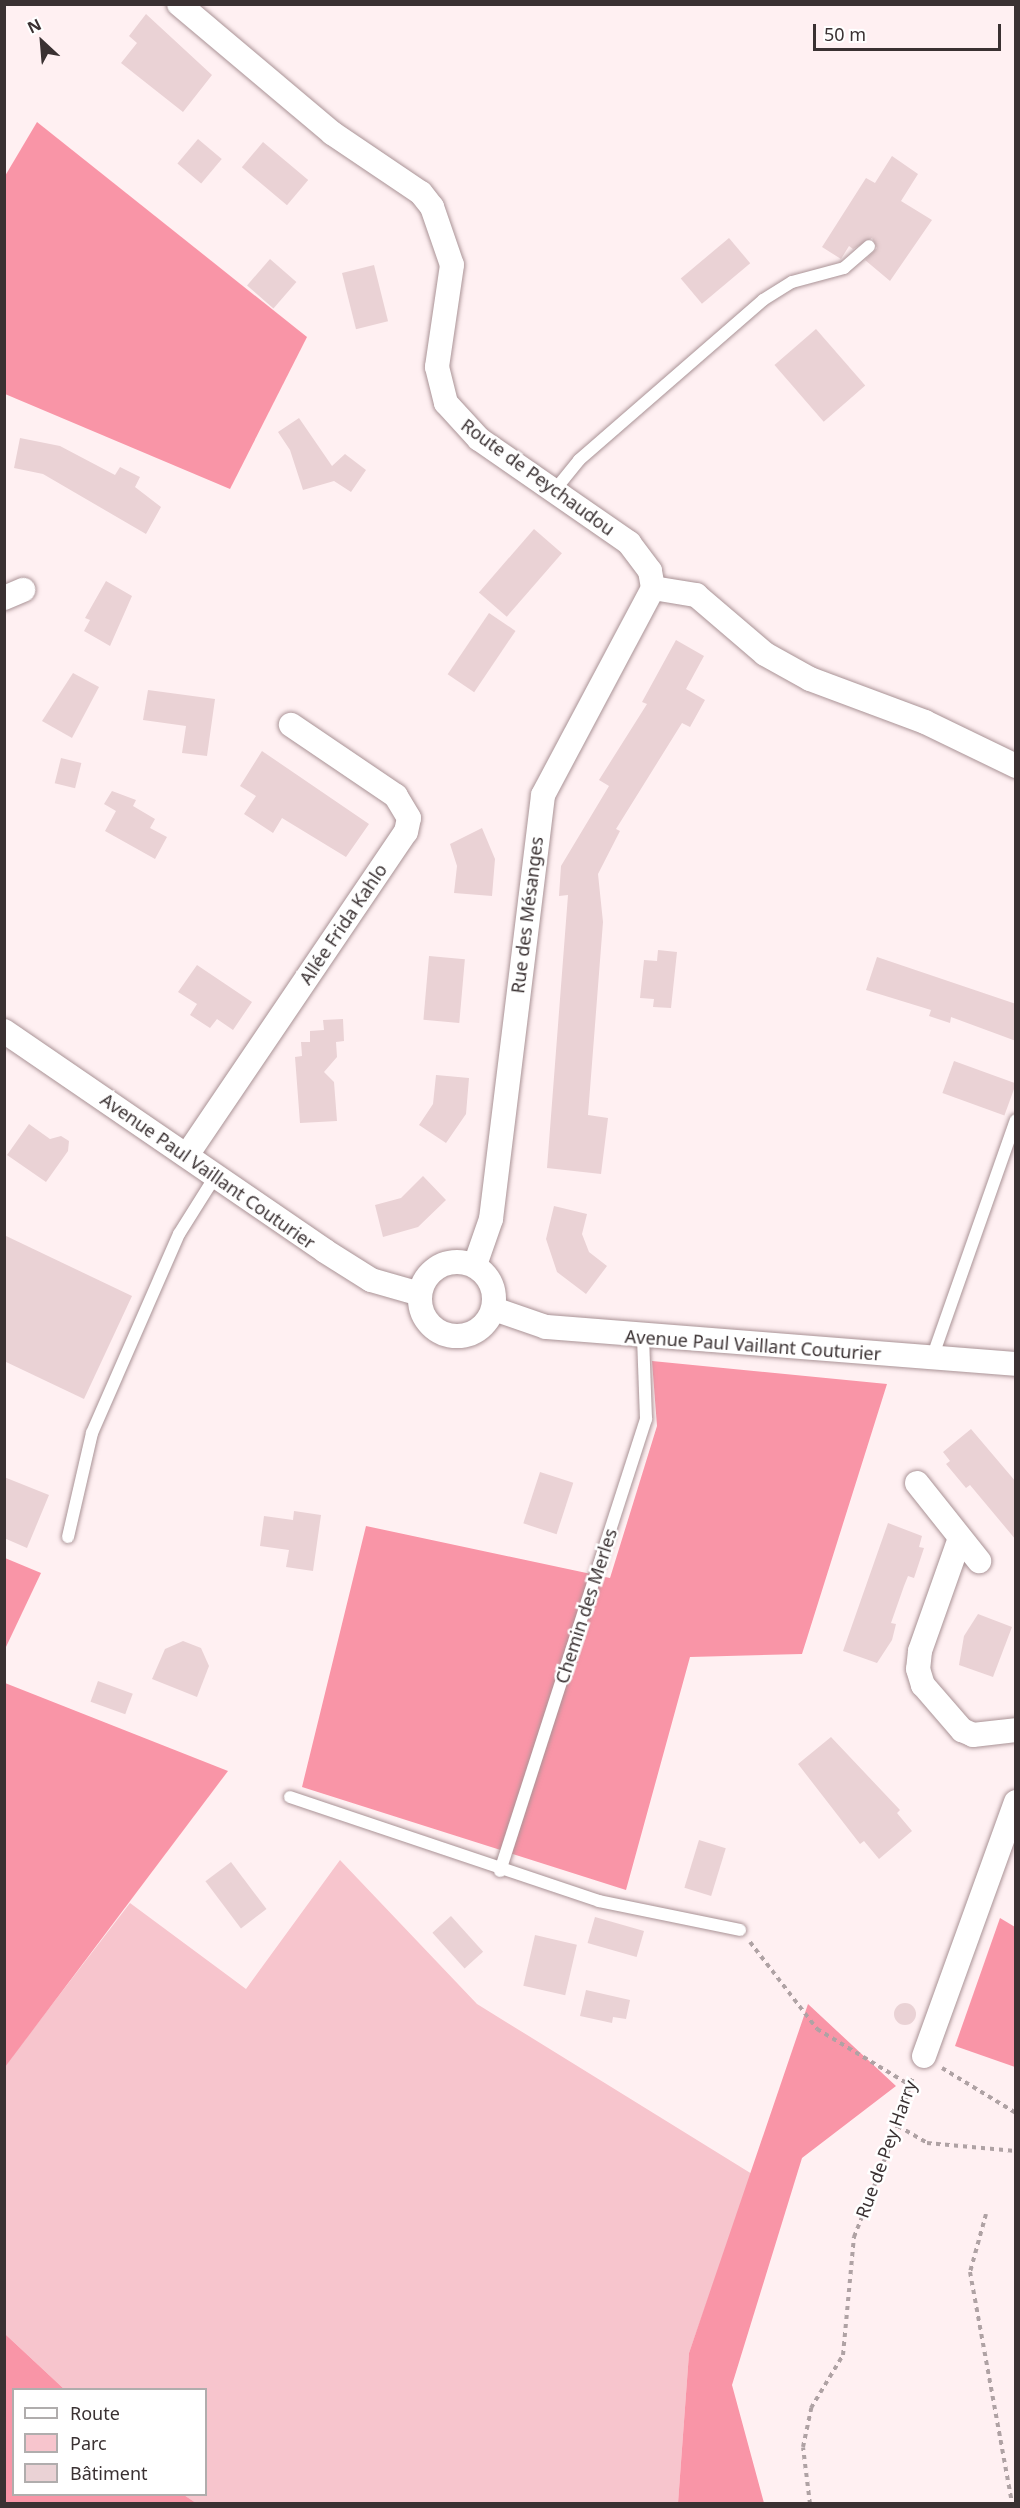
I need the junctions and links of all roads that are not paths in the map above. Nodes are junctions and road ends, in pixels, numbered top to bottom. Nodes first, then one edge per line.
1 (179, 4) edge
2 (869, 246) dead end
3 (554, 491) junction
4 (653, 588) junction
5 (291, 725) dead end
6 (1016, 766) edge
7 (4, 1031) edge
8 (1016, 1120) edge
9 (188, 1155) junction
10 (216, 1175) junction
11 (475, 1265) junction
12 (420, 1294) junction
13 (494, 1309) junction
14 (643, 1337) junction
15 (932, 1358) junction
16 (1016, 1364) edge
17 (917, 1483) dead end
18 (68, 1537) dead end
19 (960, 1538) junction
20 (979, 1561) dead end
21 (1016, 1730) edge
22 (290, 1797) dead end
23 (1016, 1802) edge
24 (500, 1872) junction
25 (740, 1930) road end
26 (924, 2056) road end

1 - 3 street, Route de Peychaudou
2 - 3 lane
3 - 4 street, Route de Peychaudou
4 - 6 street
4 - 11 street, Rue des Mésanges
5 - 9 street, Allée Frida Kahlo
7 - 9 street, Avenue Paul Vaillant Couturier
8 - 15 lane
9 - 10 street, Avenue Paul Vaillant Couturier
10 - 12 street, Avenue Paul Vaillant Couturier
10 - 18 lane
11 - 12 street
11 - 13 street
12 - 13 street
13 - 14 street, Avenue Paul Vaillant Couturier
14 - 15 street, Avenue Paul Vaillant Couturier
14 - 24 lane, Chemin des Merles
15 - 16 street, Avenue Paul Vaillant Couturier
17 - 19 street
19 - 20 street
19 - 21 street
22 - 24 lane
23 - 26 street
24 - 25 lane

